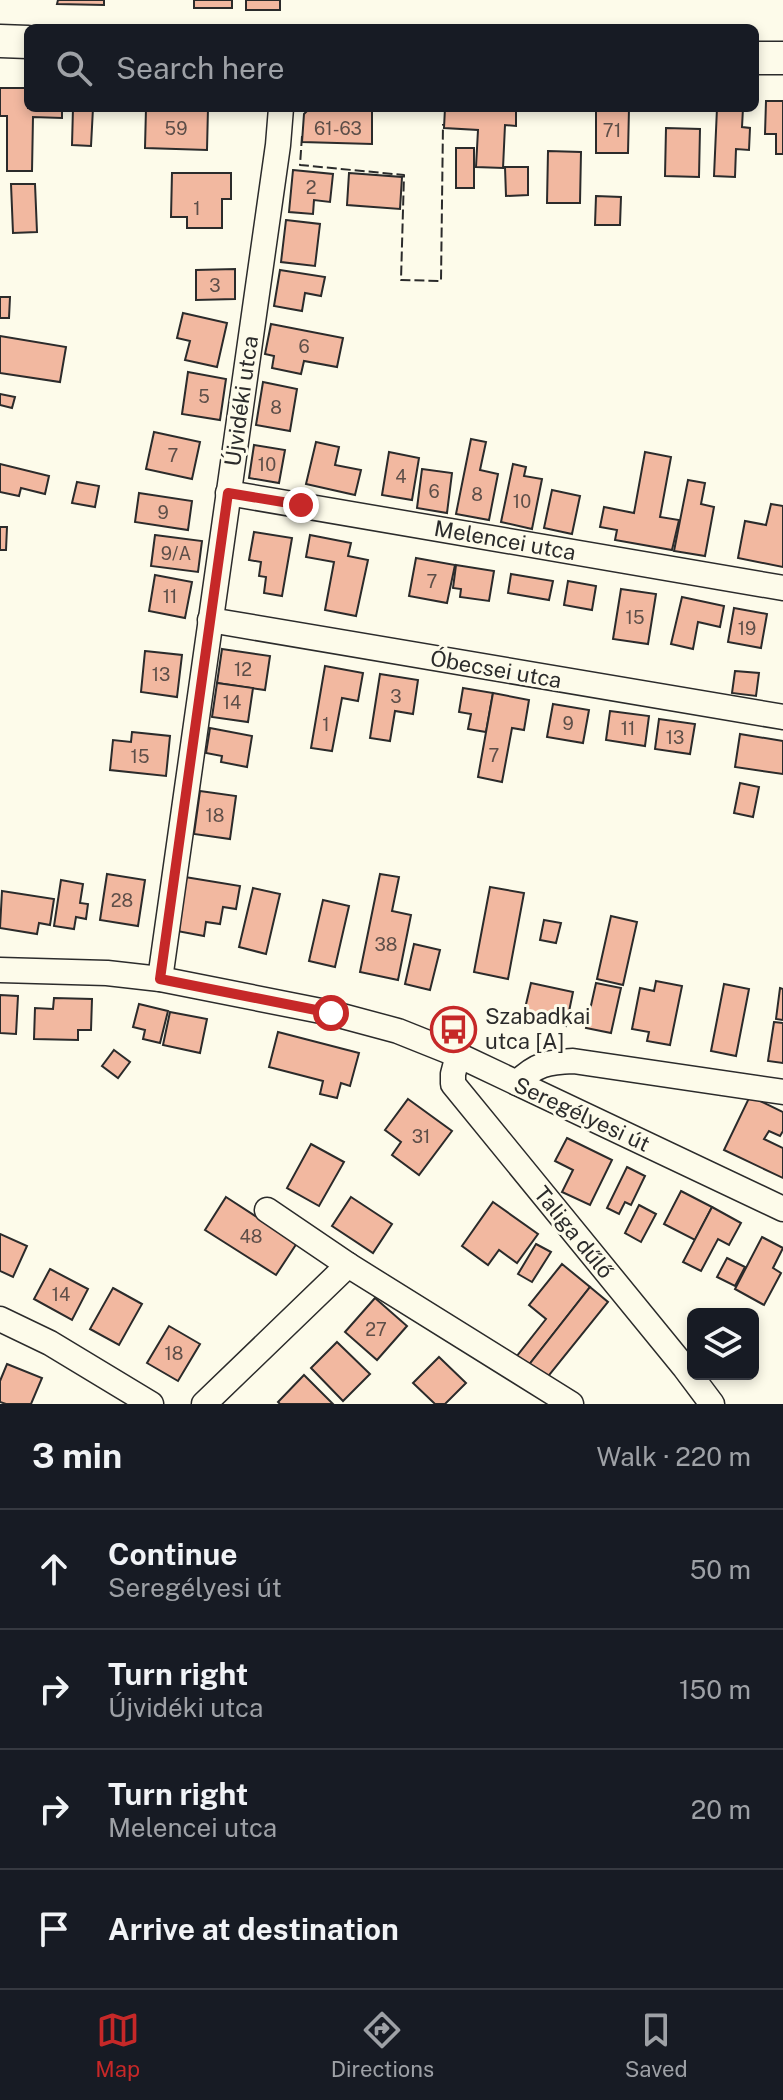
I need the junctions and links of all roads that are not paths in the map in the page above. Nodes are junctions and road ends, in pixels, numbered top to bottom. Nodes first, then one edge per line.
1 (0, 41) edge
2 (24, 42) edge
3 (759, 58) edge
4 (783, 58) edge
5 (281, 112) edge
6 (228, 493) junction
7 (783, 588) edge
8 (210, 620) junction
9 (783, 717) edge
10 (0, 970) edge
11 (160, 979) junction
12 (458, 1055) junction
13 (517, 1083) junction
14 (783, 1092) edge
15 (783, 1209) edge
16 (267, 1210) dead end
17 (348, 1265) junction
18 (0, 1319) edge
19 (151, 1404) edge
20 (204, 1404) edge
21 (571, 1404) edge
22 (712, 1404) edge

1 - 2 main road
3 - 4 main road
5 - 6 street, Újvidéki utca
6 - 7 street, Melencei utca
6 - 8 street, Újvidéki utca
8 - 9 street, Óbecsei utca
8 - 11 street, Újvidéki utca
10 - 11 street, Seregélyesi út
11 - 12 street, Seregélyesi út
12 - 13 street, Seregélyesi út
12 - 22 street, Taliga dűlő
13 - 14 street
13 - 15 street, Seregélyesi út
16 - 17 street
17 - 20 street
17 - 21 street
18 - 19 street

